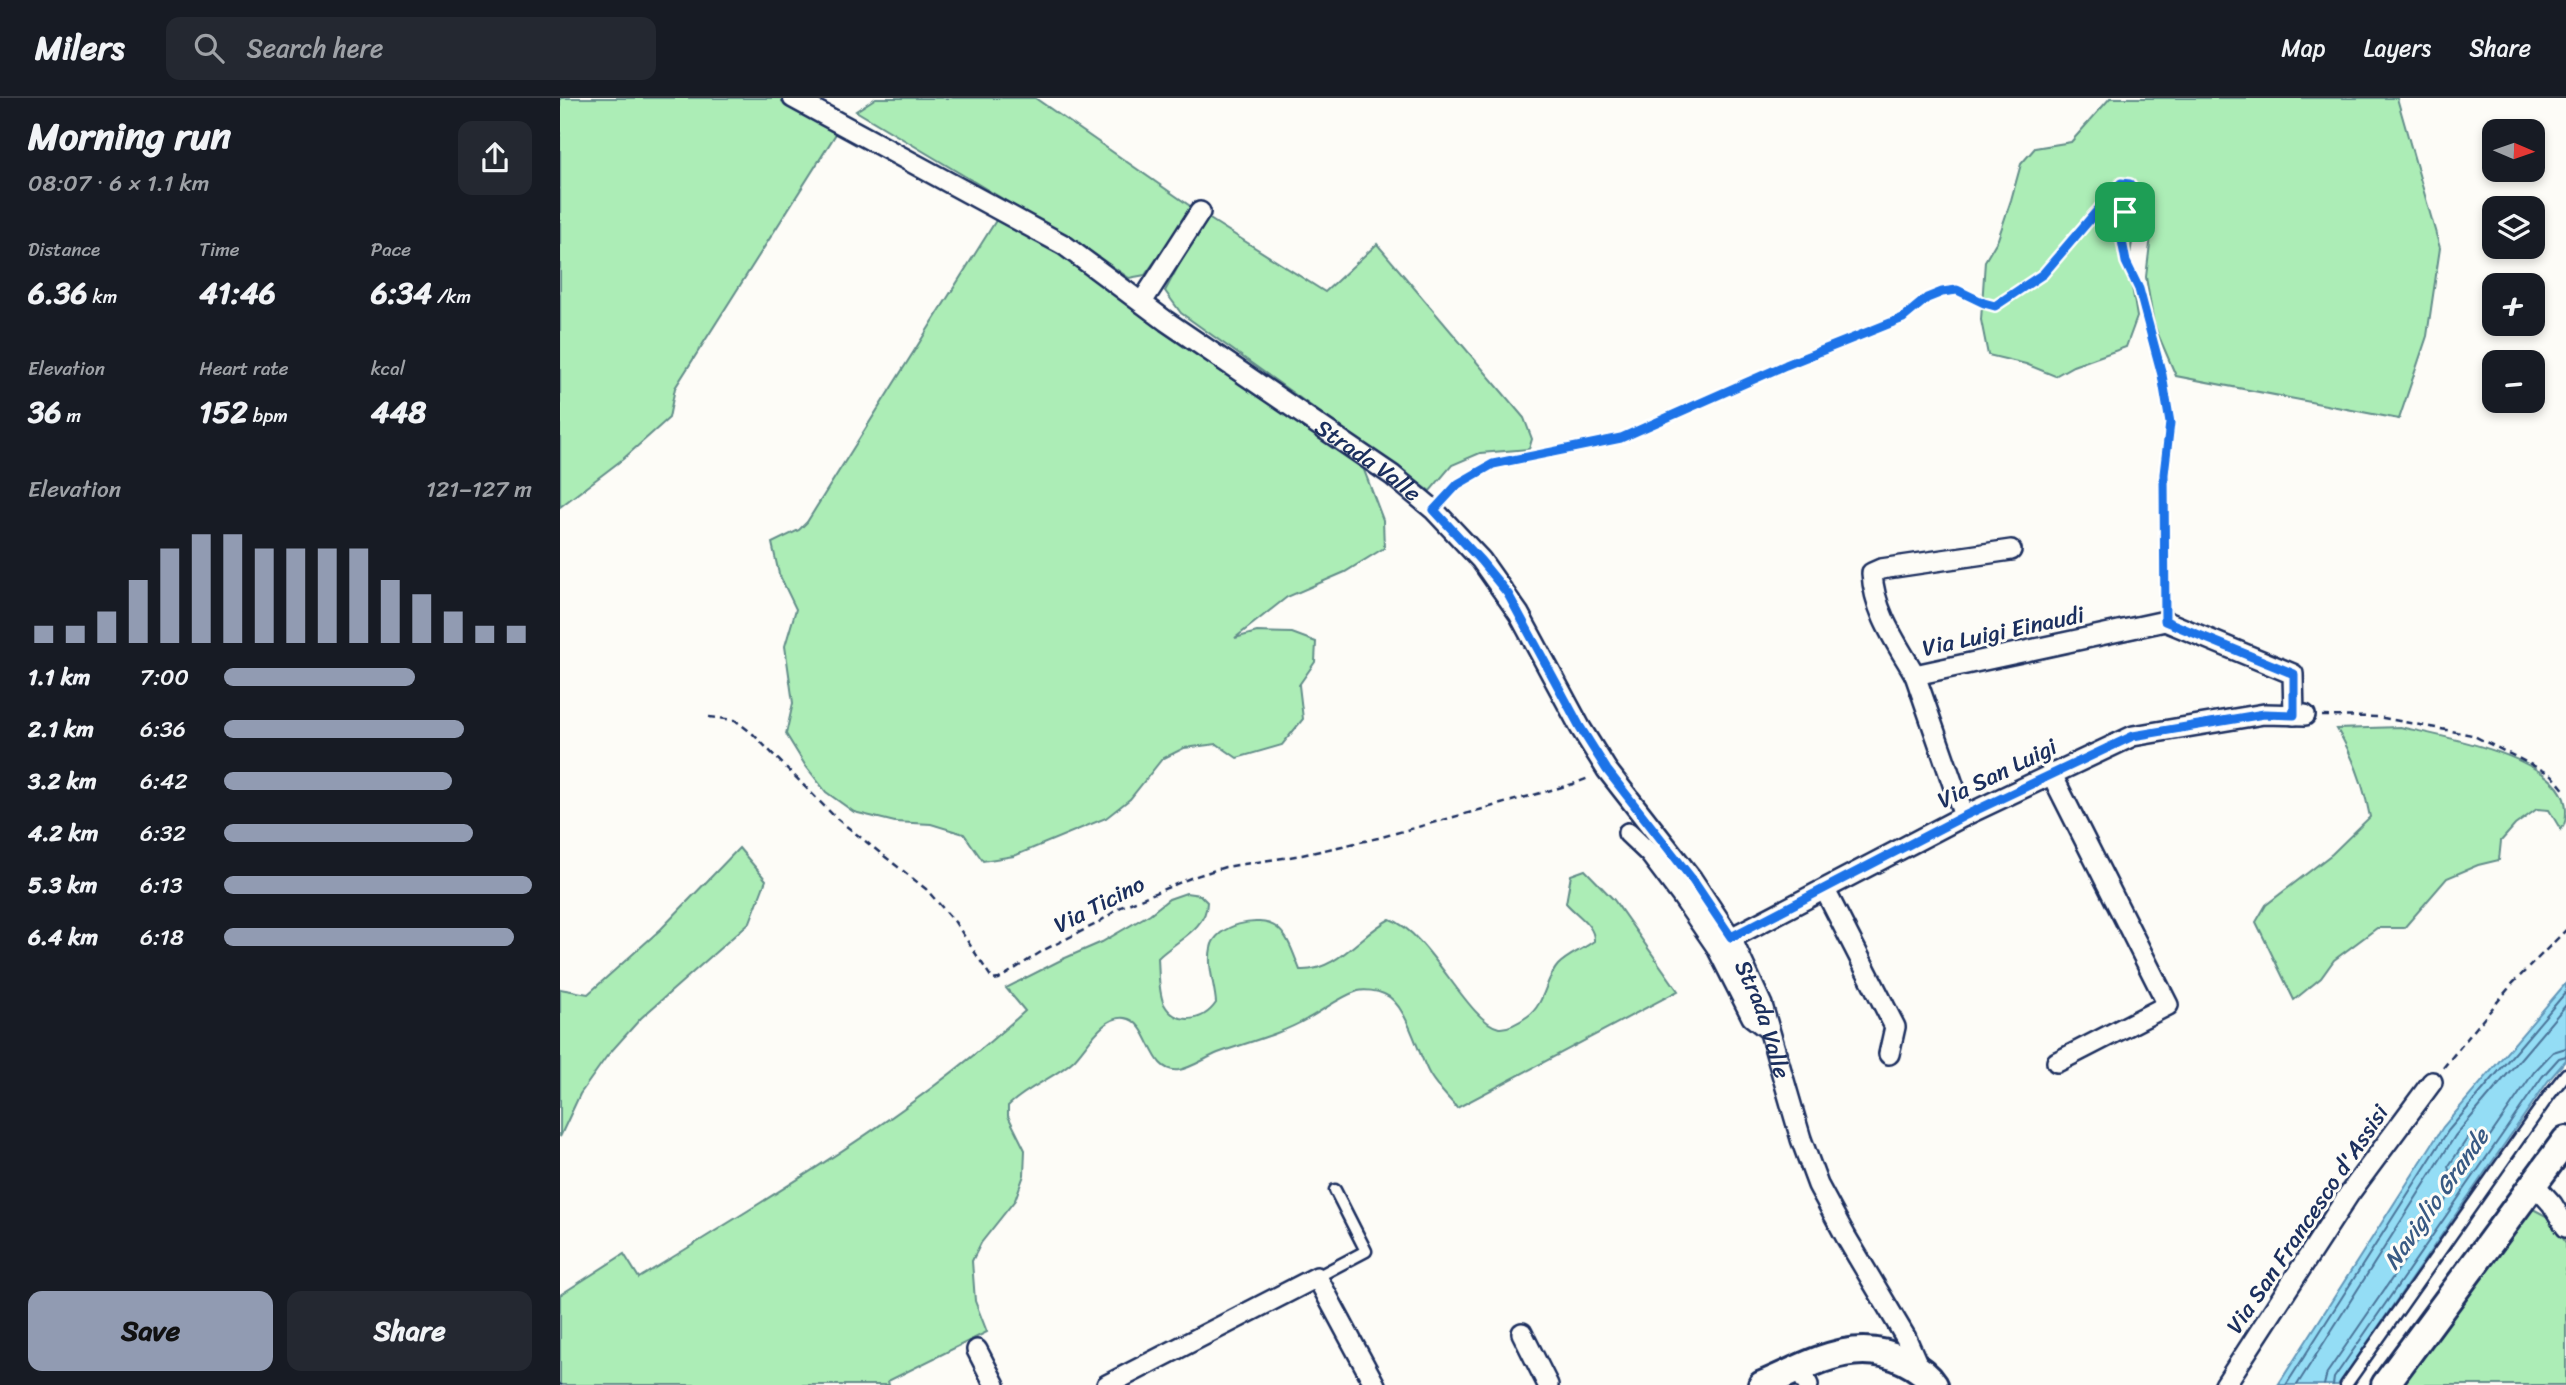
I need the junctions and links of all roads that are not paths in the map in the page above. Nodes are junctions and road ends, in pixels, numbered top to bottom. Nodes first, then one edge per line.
1 (793, 98) edge
2 (1200, 212) dead end
3 (1142, 302) junction
4 (2011, 550) dead end
5 (1915, 675) junction
6 (2299, 715) joint
7 (2051, 773) junction
8 (1964, 816) junction
9 (1628, 833) dead end
10 (1825, 890) junction
11 (1731, 937) junction
12 (1770, 1031) junction
13 (1889, 1054) dead end
14 (2057, 1062) dead end
15 (2566, 1073) edge
16 (2432, 1082) road end
17 (2566, 1140) edge
18 (2534, 1184) junction
19 (1335, 1190) dead end
20 (2566, 1227) edge
21 (1317, 1277) junction
22 (1522, 1333) dead end
23 (977, 1350) dead end
24 (1803, 1377) edge
25 (1927, 1377) edge
26 (995, 1385) edge
27 (1107, 1385) edge
28 (1375, 1385) edge
29 (1548, 1385) edge
30 (1762, 1385) edge
31 (2225, 1385) edge
32 (2346, 1385) edge
33 (2385, 1385) edge

1 - 3 street, Strada Valle
2 - 3 street
3 - 11 street, Strada Valle
4 - 5 street
5 - 6 street, Via Luigi Einaudi
5 - 8 street, Via Luigi Einaudi
6 - 7 street, Via San Luigi
7 - 8 street, Via San Luigi
7 - 14 street
8 - 10 street, Via San Luigi
9 - 12 street
10 - 11 street, Via San Luigi
10 - 13 street
11 - 12 street, Strada Valle
12 - 25 street, Strada Valle
15 - 32 lane
16 - 31 street, Via San Francesco d'Assisi
17 - 18 street
18 - 20 street
18 - 33 street
19 - 21 lane
21 - 27 street
21 - 28 street
22 - 29 street
23 - 26 street
24 - 25 street
24 - 30 street

